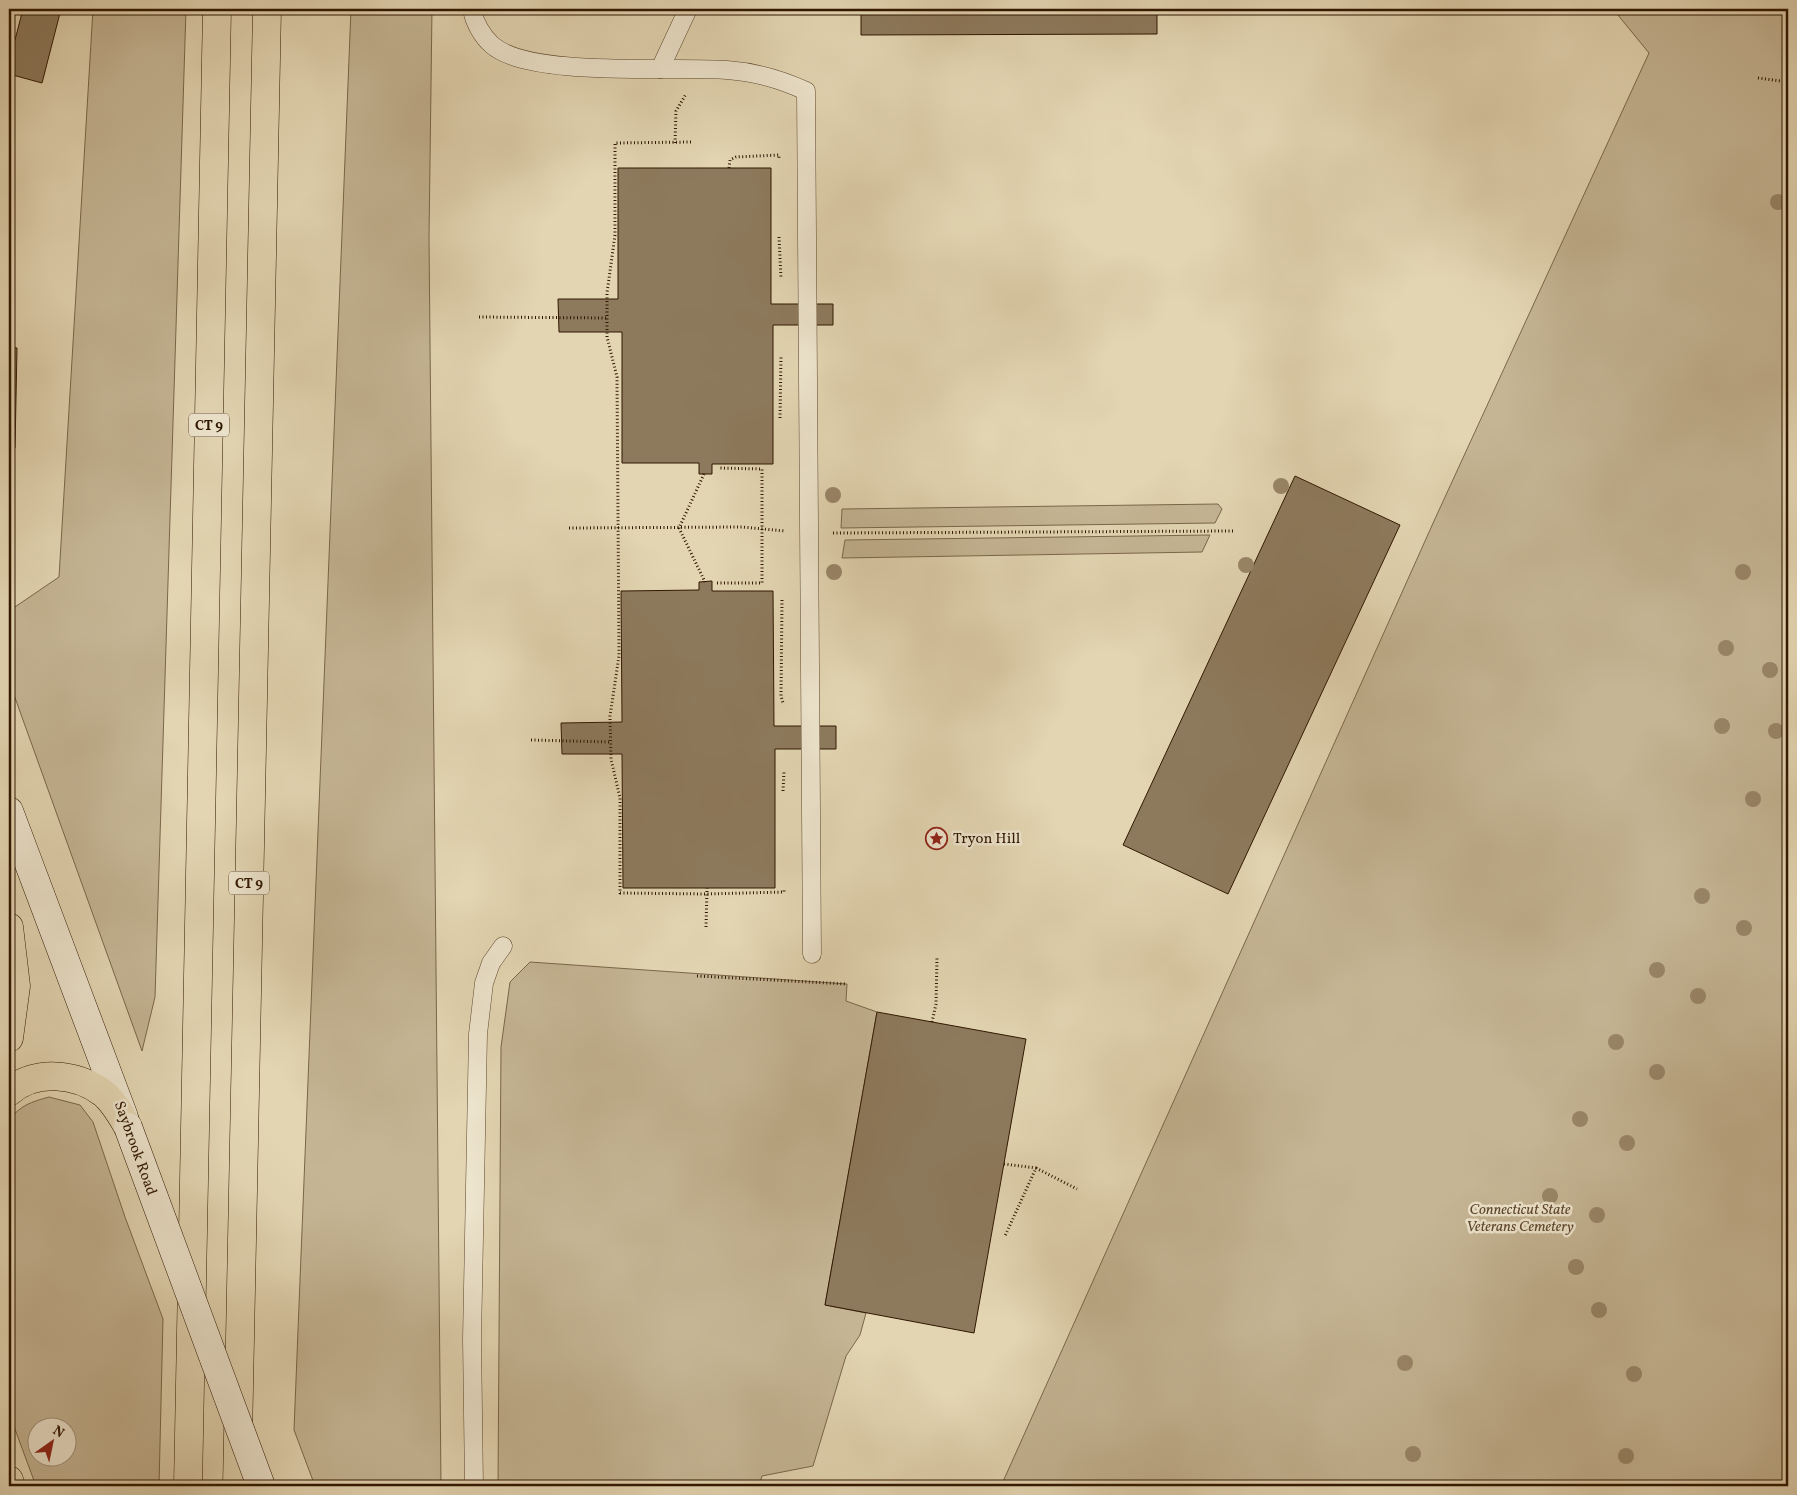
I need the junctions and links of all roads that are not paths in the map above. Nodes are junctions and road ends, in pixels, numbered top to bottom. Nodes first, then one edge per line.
1 (217, 9) edge
2 (267, 9) edge
3 (285, 9) edge
4 (472, 9) edge
5 (688, 9) edge
6 (660, 69) junction
7 (261, 280) junction
8 (9, 811) edge
9 (9, 927) edge
10 (503, 946) dead end
11 (812, 954) dead end
12 (9, 1038) edge
13 (9, 1092) edge
14 (128, 1127) junction
15 (9, 1480) edge
16 (11, 1486) edge
17 (188, 1486) edge
18 (237, 1486) edge
19 (261, 1486) edge
20 (474, 1486) edge

1 - 17 highway, CT 9
2 - 7 highway, CT 9
3 - 7 highway
4 - 6 lane
5 - 6 lane
6 - 11 lane
7 - 18 highway, CT 9
8 - 14 main road, Saybrook Road
9 - 12 highway
10 - 20 lane
13 - 14 highway
14 - 19 main road, Saybrook Road, bridge
15 - 16 highway

